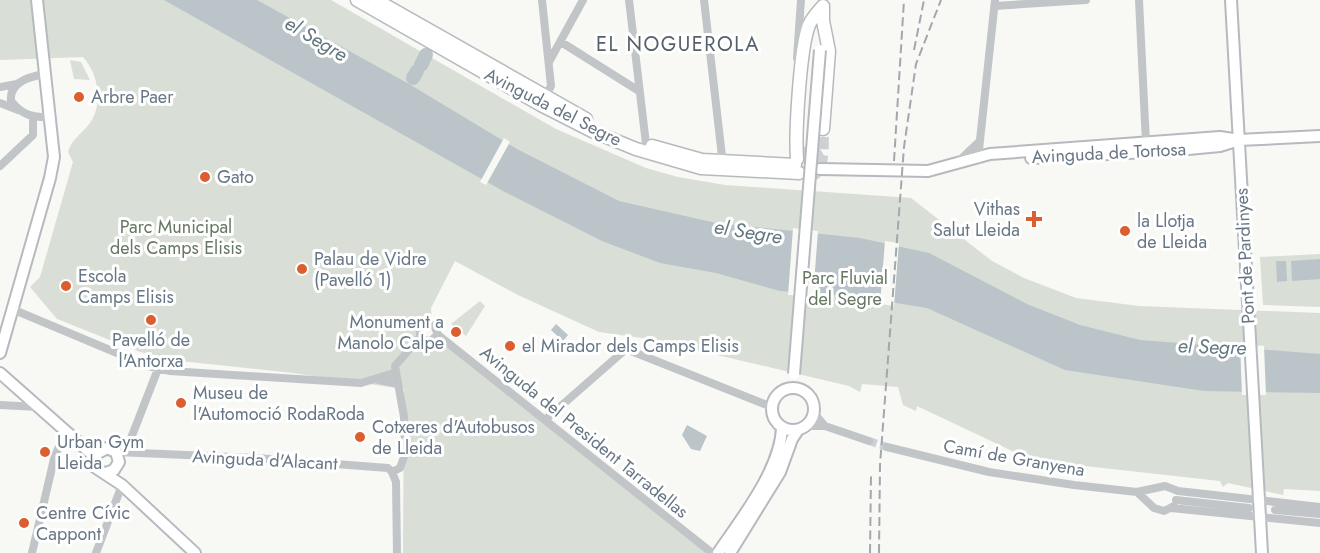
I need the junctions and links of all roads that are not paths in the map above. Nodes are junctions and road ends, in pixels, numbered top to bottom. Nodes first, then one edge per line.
1 (37, 0) edge
2 (357, 0) edge
3 (376, 0) edge
4 (542, 0) edge
5 (583, 0) edge
6 (629, 0) edge
7 (704, 0) edge
8 (801, 0) edge
9 (1083, 0) edge
10 (1139, 0) edge
11 (1231, 0) edge
12 (823, 3) edge
13 (995, 3) edge
14 (823, 21) junction
15 (561, 42) junction
16 (549, 62) junction
17 (46, 74) junction
18 (17, 84) junction
19 (0, 87) edge
20 (639, 91) junction
21 (543, 100) junction
22 (0, 103) edge
23 (20, 111) junction
24 (51, 116) junction
25 (33, 118) junction
26 (823, 129) tunnel mouth
27 (1320, 136) edge
28 (1239, 140) junction
29 (980, 141) junction
30 (1146, 143) junction
31 (646, 144) junction
32 (978, 159) junction
33 (797, 164) junction
34 (0, 165) edge
35 (952, 165) junction
36 (723, 166) junction
37 (820, 169) tunnel mouth
38 (12, 309) junction
39 (438, 335) junction
40 (420, 337) junction
41 (0, 353) edge
42 (158, 369) junction
43 (0, 373) edge
44 (394, 373) junction
45 (373, 378) junction
46 (398, 384) junction
47 (794, 388) junction
48 (0, 405) edge
49 (38, 407) junction
50 (772, 407) junction
51 (814, 413) junction
52 (545, 420) junction
53 (825, 426) junction
54 (782, 427) junction
55 (802, 428) junction
56 (66, 431) junction
57 (868, 441) tunnel mouth
58 (887, 447) tunnel mouth
59 (94, 457) junction
60 (119, 460) junction
61 (393, 473) junction
62 (123, 486) junction
63 (1154, 488) junction
64 (1172, 490) junction
65 (1137, 492) junction
66 (1259, 495) junction
67 (1176, 500) junction
68 (1150, 502) junction
69 (114, 503) junction
70 (1320, 507) edge
71 (1171, 508) junction
72 (1249, 508) dead end
73 (1275, 510) dead end
74 (1320, 514) edge
75 (1260, 518) junction
76 (1320, 523) edge
77 (32, 553) edge
78 (96, 553) edge
79 (195, 553) edge
80 (397, 553) edge
81 (712, 553) edge
82 (718, 553) edge
83 (730, 553) edge
84 (1262, 553) edge

1 - 17 main road
2 - 21 main road, Avinguda del Segre
3 - 21 main road, Avinguda del Segre
4 - 16 street
5 - 15 street
6 - 20 street
7 - 36 street
8 - 33 street
9 - 13 street
10 - 30 street
11 - 28 main road, Pont de Pardinyes
12 - 14 main road
12 - 33 main road
13 - 29 street
14 - 26 main road
14 - 47 main road, bridge
15 - 16 street
15 - 20 street
16 - 21 street
17 - 18 street
17 - 24 main road
18 - 19 street
18 - 23 street
20 - 31 street
21 - 31 main road, Avinguda del Segre
21 - 36 main road, Avinguda del Segre
22 - 23 street
23 - 25 street
24 - 25 street
24 - 38 main road
25 - 34 street
27 - 28 main road, Avinguda de Tortosa
28 - 30 main road, Avinguda de Tortosa
28 - 32 main road, Avinguda de Tortosa
28 - 66 main road, Pont de Pardinyes
29 - 32 street
29 - 35 street
30 - 32 main road, Avinguda de Tortosa
31 - 36 main road, Avinguda del Segre
32 - 35 main road, Avinguda de Tortosa
33 - 36 main road, Avinguda del Segre
35 - 37 main road
38 - 41 main road
38 - 42 street
39 - 40 street
39 - 40 street
39 - 52 street, Avinguda del President Tarradellas
40 - 44 street
42 - 45 street
42 - 60 street
43 - 49 main road
44 - 45 street
44 - 46 street
45 - 46 street
46 - 61 street
47 - 50 main road
47 - 51 main road
48 - 49 street
49 - 56 main road
50 - 52 street
50 - 54 main road
51 - 53 street
51 - 55 main road
52 - 81 street, Avinguda del President Tarradellas
53 - 55 street
53 - 57 street
54 - 55 main road
54 - 82 main road
55 - 83 main road
56 - 59 main road
56 - 77 street
58 - 65 street, Camí de Granyena
59 - 60 main road
59 - 60 main road
60 - 61 street, Avinguda d'Alacant
60 - 62 main road
61 - 80 street
62 - 69 street
62 - 69 street
62 - 79 main road
63 - 64 street
63 - 65 street, Camí de Granyena
63 - 68 street
64 - 66 street
64 - 67 street
65 - 68 street, Camí de Granyena
66 - 70 street
66 - 75 main road, Pont de Pardinyes
67 - 71 street
67 - 72 street
68 - 71 street
69 - 78 street
71 - 75 street
73 - 74 street
75 - 76 street
75 - 84 main road, Pont de Pardinyes

